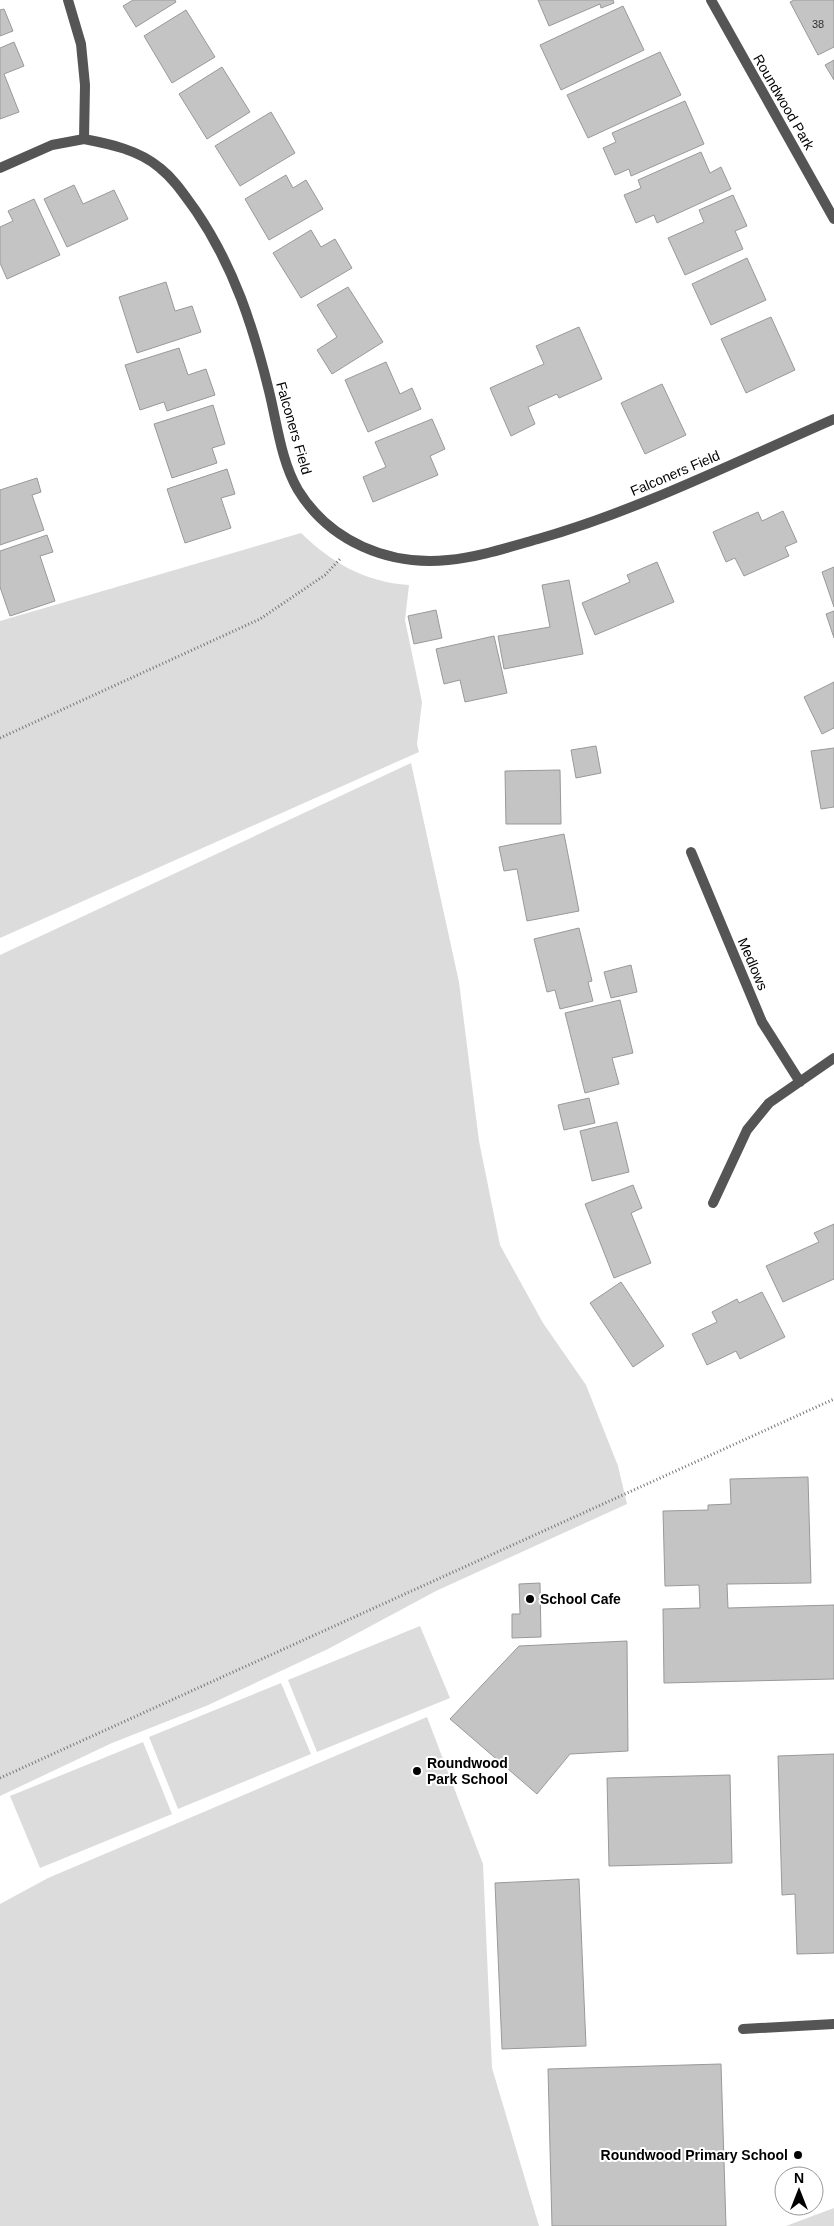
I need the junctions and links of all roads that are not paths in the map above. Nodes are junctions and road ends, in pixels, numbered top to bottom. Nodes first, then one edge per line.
1 (68, 0) edge
2 (711, 0) edge
3 (84, 139) junction
4 (0, 168) edge
5 (834, 218) edge
6 (834, 419) edge
7 (691, 852) dead end
8 (834, 1058) edge
9 (800, 1082) junction
10 (713, 1203) dead end
11 (834, 2024) edge
12 (743, 2030) dead end

1 - 3 street
2 - 5 street, Roundwood Park
3 - 4 street, Falconers Field
3 - 6 street, Falconers Field
7 - 9 street, Medlows
8 - 9 street
9 - 10 street
11 - 12 street

